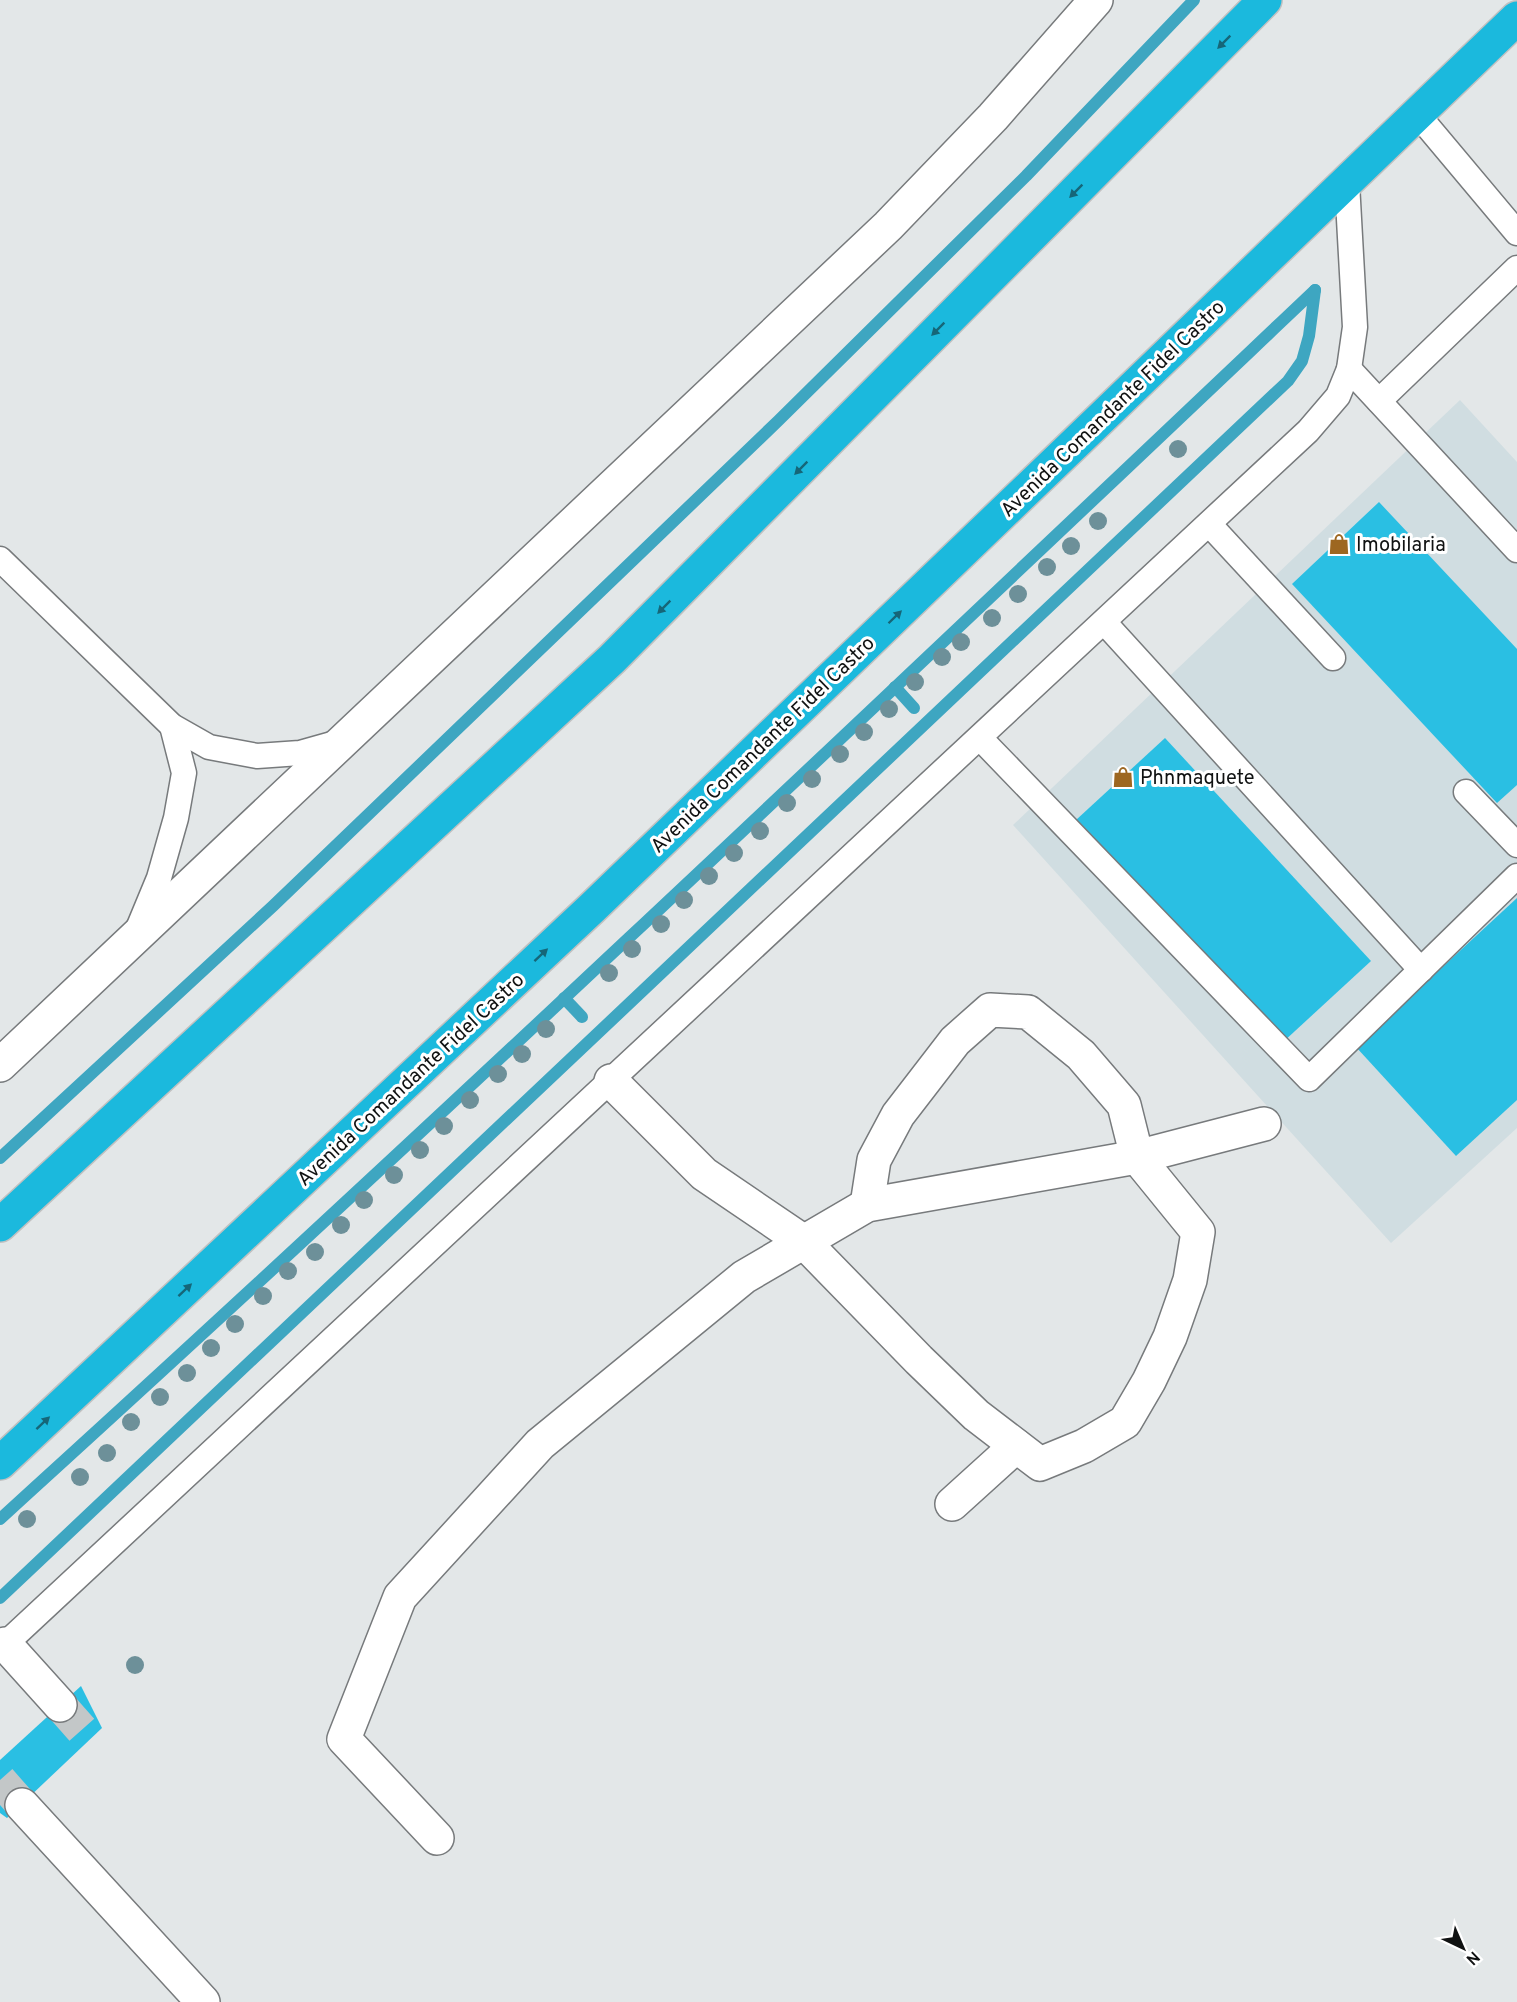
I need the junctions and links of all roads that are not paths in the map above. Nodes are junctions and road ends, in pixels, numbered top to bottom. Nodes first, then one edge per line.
1 (1095, 0) edge
2 (1265, 0) edge
3 (1517, 18) edge
4 (1418, 115) junction
5 (1347, 183) junction
6 (1517, 233) edge
7 (1516, 272) edge
8 (1349, 369) junction
9 (1379, 401) junction
10 (1209, 524) junction
11 (1517, 550) edge
12 (0, 559) edge
13 (1104, 622) junction
14 (1333, 658) dead end
15 (172, 726) junction
16 (980, 738) junction
17 (343, 741) junction
18 (1466, 792) dead end
19 (1517, 845) edge
20 (1517, 876) edge
21 (134, 939) junction
22 (1421, 970) junction
23 (0, 1065) edge
24 (611, 1081) junction
25 (1264, 1124) dead end
26 (1137, 1157) junction
27 (867, 1205) junction
28 (0, 1225) edge
29 (804, 1242) junction
30 (1016, 1446) junction
31 (0, 1463) edge
32 (952, 1504) dead end
33 (3, 1647) edge
34 (60, 1705) tunnel mouth
35 (22, 1805) tunnel mouth
36 (437, 1838) dead end
37 (203, 2002) edge

1 - 17 street
2 -> 28 highway
3 - 4 highway, Avenida Comandante Fidel Castro
4 - 5 highway, Avenida Comandante Fidel Castro
4 - 6 lane
5 - 8 lane
31 -> 5 highway, Avenida Comandante Fidel Castro
7 - 9 lane
8 - 9 lane
8 - 10 lane
9 - 11 lane
10 - 13 lane
10 - 14 lane
12 - 15 lane
13 - 16 lane
13 - 22 lane
15 - 17 lane
15 - 21 lane
16 - 22 lane
16 - 24 lane
17 - 21 street
18 - 19 lane
20 - 22 lane
21 - 23 street
24 - 29 street
24 - 33 lane
25 - 26 street
26 - 27 street
26 - 27 street
26 - 30 street
27 - 29 street
29 - 30 street
29 - 36 street
30 - 32 street
33 - 34 street
35 - 37 street

